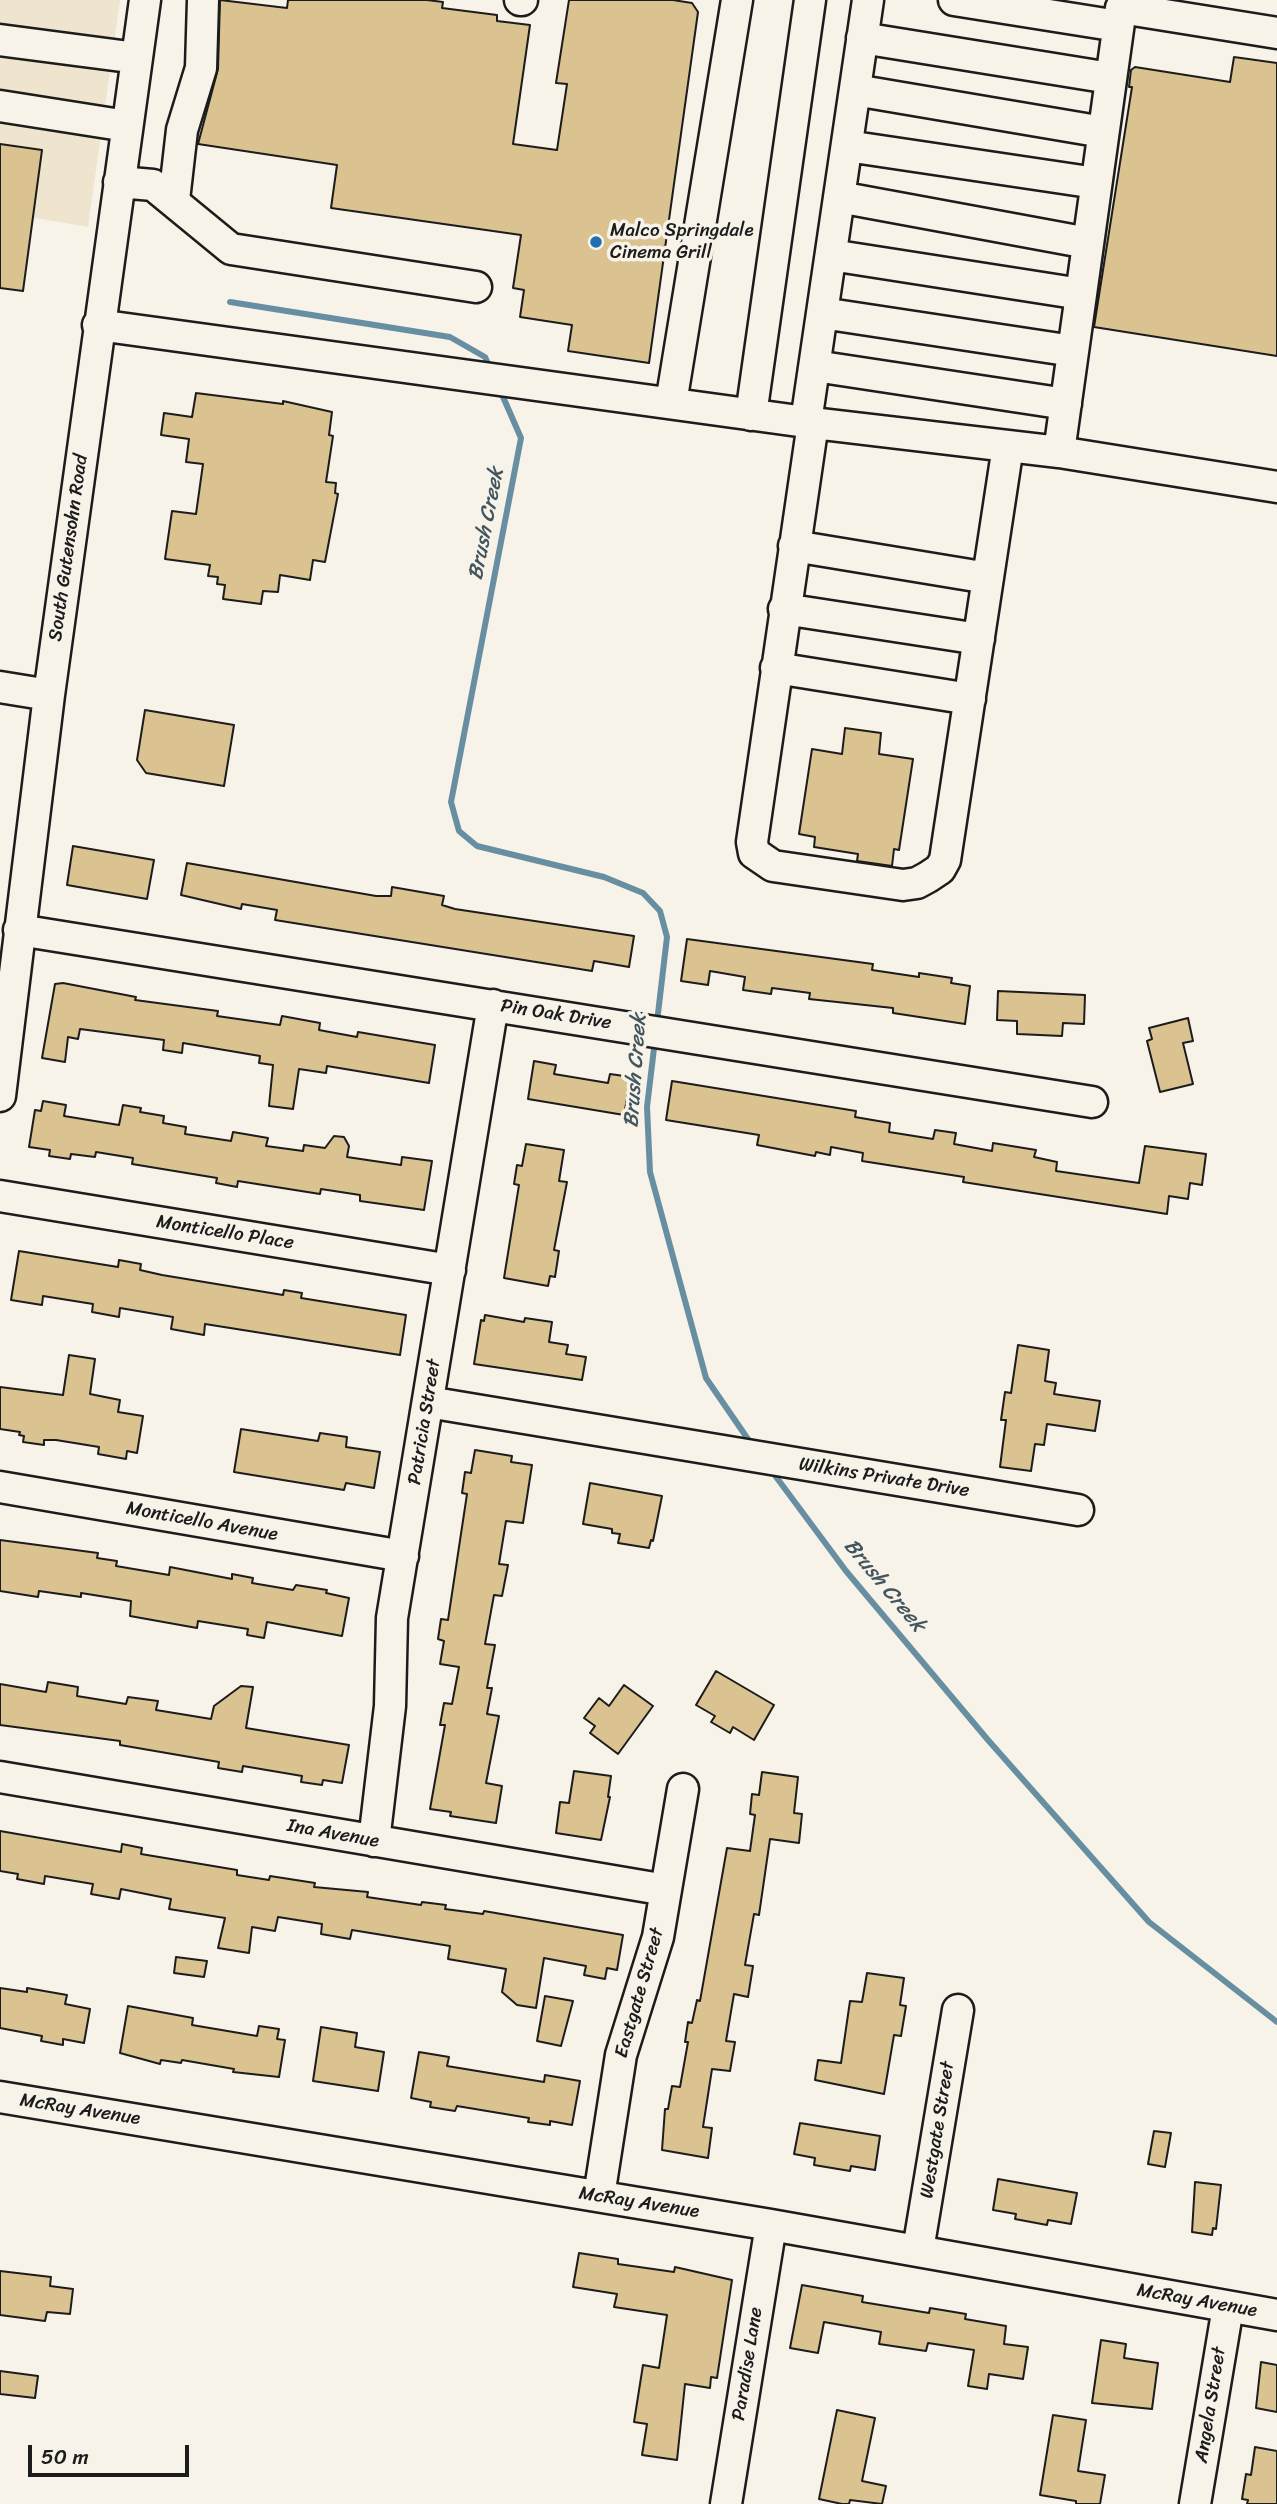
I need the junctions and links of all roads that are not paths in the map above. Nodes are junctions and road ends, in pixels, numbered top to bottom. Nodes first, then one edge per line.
1 (145, 0) edge
2 (203, 0) edge
3 (737, 0) edge
4 (810, 0) edge
5 (868, 0) edge
6 (954, 0) edge
7 (1118, 26) junction
8 (1277, 33) edge
9 (862, 38) junction
10 (0, 40) edge
11 (137, 58) junction
12 (1110, 78) junction
13 (855, 90) junction
14 (0, 106) edge
15 (127, 126) junction
16 (1103, 132) junction
17 (847, 146) junction
18 (119, 182) junction
19 (1096, 183) junction
20 (839, 197) junction
21 (174, 200) junction
22 (1088, 243) junction
23 (831, 255) junction
24 (476, 287) dead end
25 (1081, 294) junction
26 (822, 313) junction
27 (99, 325) junction
28 (1073, 351) junction
29 (815, 366) junction
30 (671, 404) junction
31 (1066, 404) junction
32 (751, 415) junction
33 (810, 423) junction
34 (1008, 446) junction
35 (1059, 452) junction
36 (1277, 487) edge
37 (794, 547) junction
38 (988, 578) junction
39 (784, 608) junction
40 (979, 639) junction
41 (776, 668) junction
42 (0, 687) edge
43 (50, 695) junction
44 (970, 699) junction
45 (19, 930) junction
46 (493, 1005) junction
47 (3, 1044) edge
48 (0, 1096) edge
49 (1092, 1102) dead end
50 (0, 1196) edge
51 (450, 1270) junction
52 (428, 1402) junction
53 (0, 1487) edge
54 (1078, 1510) dead end
55 (403, 1556) junction
56 (0, 1777) edge
57 (683, 1789) dead end
58 (374, 1841) junction
59 (666, 1890) junction
60 (958, 2010) dead end
61 (0, 2097) edge
62 (599, 2196) junction
63 (771, 2225) junction
64 (918, 2250) junction
65 (1228, 2307) junction
66 (1277, 2315) edge
67 (726, 2504) edge
68 (1195, 2504) edge

1 - 11 street, South Gutensohn Road
2 - 21 street
3 - 30 street
4 - 32 street
5 - 9 street
6 - 7 street
7 - 8 street
7 - 12 street
9 - 12 street
9 - 13 street
10 - 11 street
11 - 15 street, South Gutensohn Road
12 - 16 street
13 - 16 street
13 - 17 street
14 - 15 street
15 - 18 street, South Gutensohn Road
16 - 19 street
17 - 19 street
17 - 20 street
18 - 21 street
18 - 27 street, South Gutensohn Road
19 - 22 street
20 - 22 street
20 - 23 street
21 - 24 street
22 - 25 street
23 - 25 street
23 - 26 street
25 - 28 street
26 - 28 street
26 - 29 street
27 - 30 street
27 - 43 street, South Gutensohn Road
28 - 31 street
29 - 31 street
29 - 33 street
30 - 32 street
31 - 35 street
32 - 33 street
33 - 34 street
33 - 37 street
34 - 35 street
34 - 38 street
35 - 36 street
37 - 38 street
37 - 39 street
38 - 40 street
39 - 40 street
39 - 41 street
40 - 44 street
41 - 44 street
41 - 44 street
42 - 43 street
43 - 45 street, South Gutensohn Road
45 - 46 street, Pin Oak Drive
45 - 47 street, South Gutensohn Road
46 - 49 street, Pin Oak Drive
46 - 51 street, Patricia Street
47 - 48 street, South Gutensohn Road
50 - 51 street, Monticello Place
51 - 52 street, Patricia Street
52 - 54 street, Wilkins Private Drive
52 - 55 street, Patricia Street
53 - 55 street, Monticello Avenue
55 - 58 street, Patricia Street
56 - 58 street, Ina Avenue
57 - 59 street, Eastgate Street
58 - 59 street, Ina Avenue
59 - 62 street, Eastgate Street
60 - 64 street, Westgate Street
61 - 62 street, McRay Avenue
62 - 63 street, McRay Avenue
63 - 64 street, McRay Avenue
63 - 67 street, Paradise Lane
64 - 65 street, McRay Avenue
65 - 66 street, McRay Avenue
65 - 68 street, Angela Street

